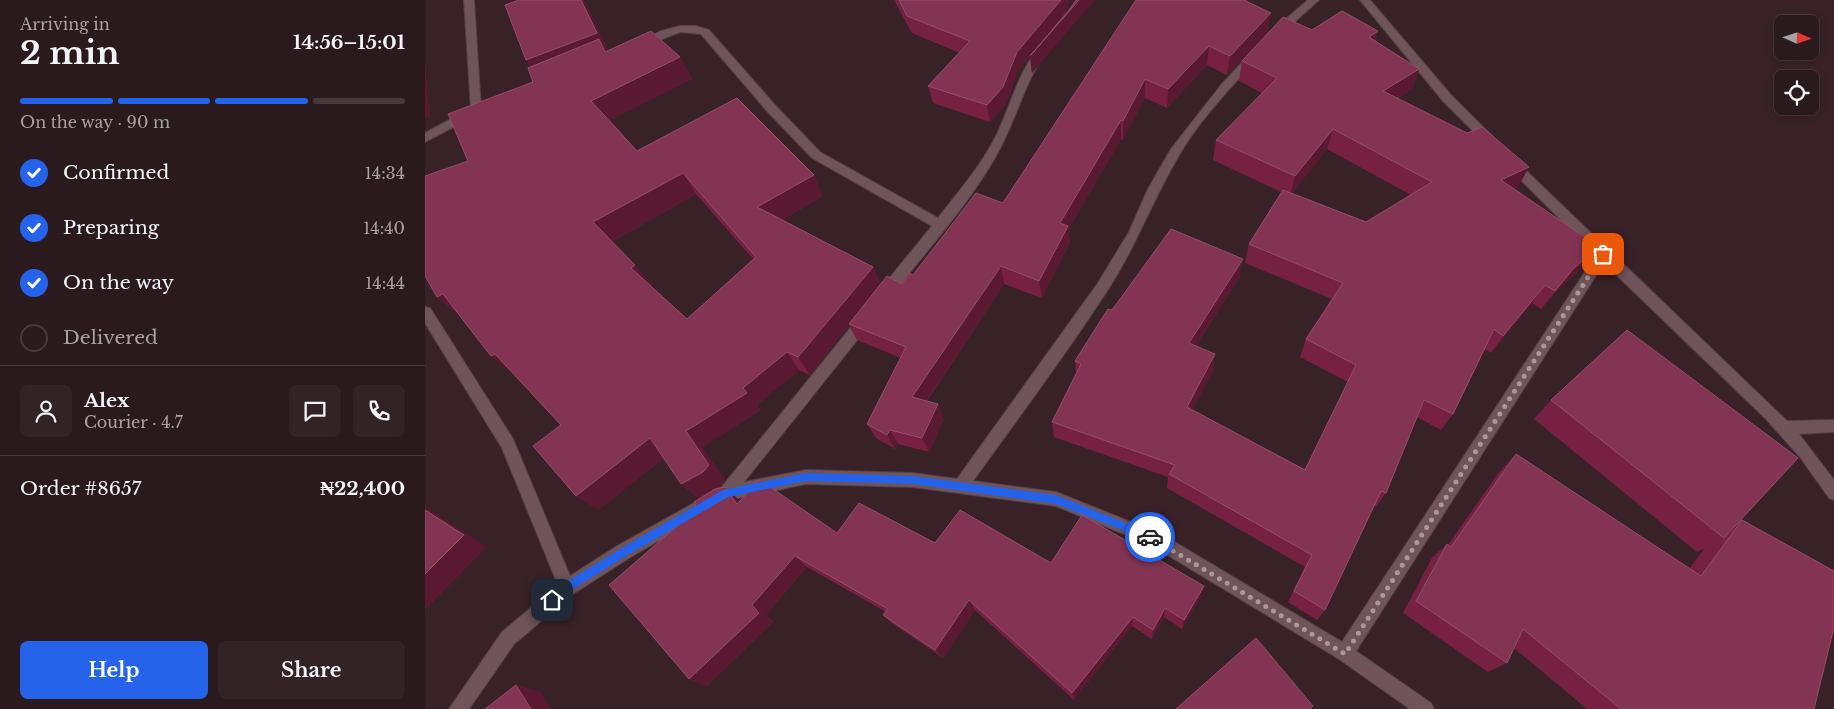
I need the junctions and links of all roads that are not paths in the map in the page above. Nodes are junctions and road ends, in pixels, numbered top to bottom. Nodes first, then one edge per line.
1 (469, 0) edge
2 (1314, 0) edge
3 (1365, 0) edge
4 (1048, 44) edge
5 (631, 48) edge
6 (425, 138) edge
7 (940, 225) junction
8 (1603, 254) junction
9 (425, 312) edge
10 (1834, 426) edge
11 (1785, 428) junction
12 (960, 487) junction
13 (726, 493) junction
14 (1834, 493) edge
15 (567, 588) junction
16 (1345, 654) junction
17 (458, 709) edge
18 (1425, 709) edge

1 - 6 street
2 - 12 street
3 - 8 street
4 - 7 street
5 - 7 street
7 - 13 street
8 - 11 street
8 - 16 street
9 - 15 street
10 - 11 street
11 - 14 street
12 - 13 street
12 - 16 street
13 - 15 street
15 - 17 street
16 - 18 street

